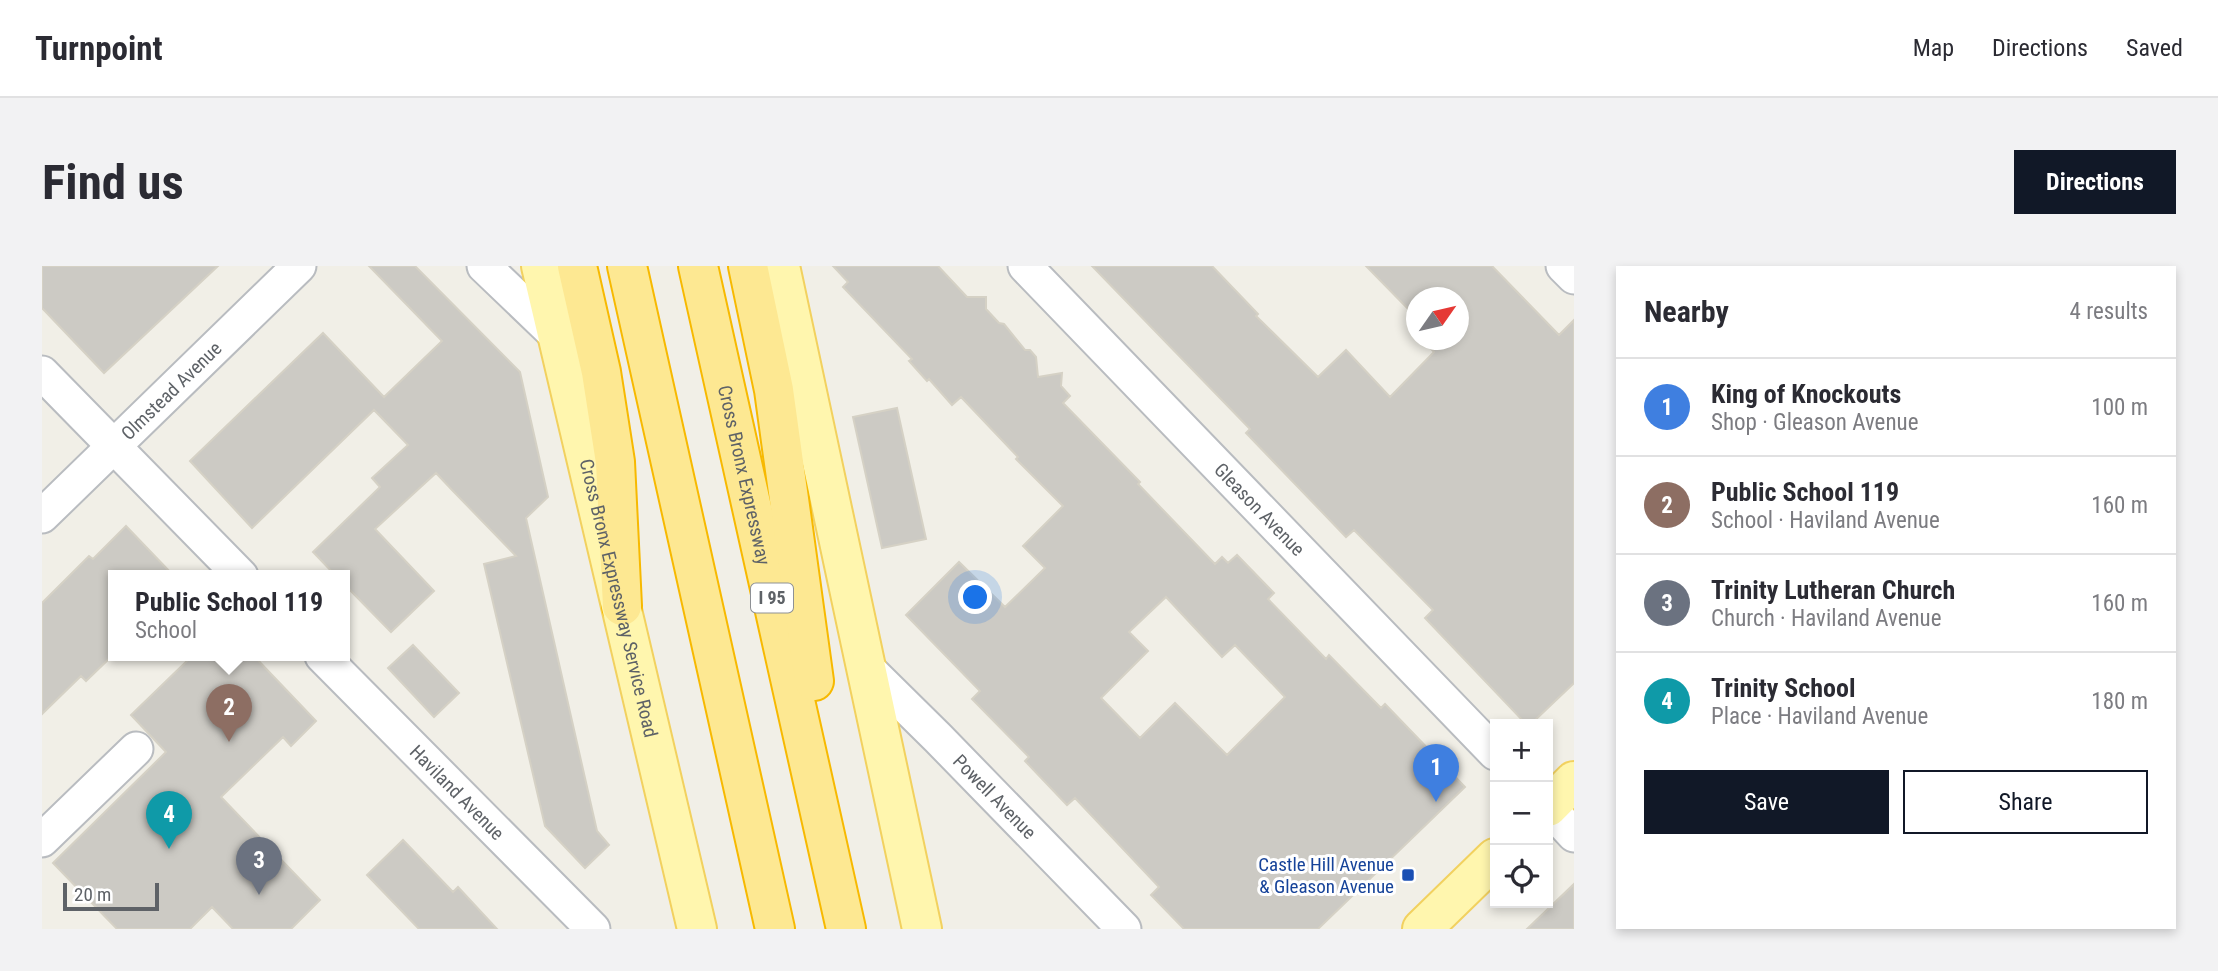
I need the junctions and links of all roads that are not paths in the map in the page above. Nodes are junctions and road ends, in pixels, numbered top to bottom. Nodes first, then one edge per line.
1 (299, 266) edge
2 (484, 266) edge
3 (541, 266) edge
4 (577, 266) edge
5 (627, 266) edge
6 (698, 266) edge
7 (748, 266) edge
8 (780, 266) edge
9 (1025, 266) edge
10 (1563, 266) edge
11 (1574, 277) edge
12 (557, 336) junction
13 (42, 373) edge
14 (113, 447) junction
15 (42, 516) edge
16 (236, 570) edge
17 (622, 606) junction
18 (327, 661) edge
19 (864, 666) junction
20 (1490, 748) edge
21 (136, 749) dead end
22 (1574, 781) edge
23 (1553, 802) edge
24 (1553, 812) edge
25 (1574, 835) edge
26 (42, 840) edge
27 (1490, 863) edge
28 (593, 929) edge
29 (697, 929) edge
30 (775, 929) edge
31 (847, 929) edge
32 (922, 929) edge
33 (1124, 929) edge
34 (1422, 929) edge

1 - 14 street, Olmstead Avenue
2 - 12 street
3 - 12 main road, Cross Bronx Expressway Service Road
4 - 17 highway
5 - 30 highway
6 - 31 highway, Cross Bronx Expressway / I 95
7 - 31 highway
8 - 19 main road
9 - 20 street, Gleason Avenue
10 - 11 street
12 - 17 main road, Cross Bronx Expressway Service Road
13 - 14 street
14 - 15 street, Olmstead Avenue
14 - 16 street
17 - 29 main road, Cross Bronx Expressway Service Road
18 - 28 street, Haviland Avenue
19 - 32 main road
19 - 33 street, Powell Avenue
21 - 26 street
22 - 23 main road
24 - 25 street
27 - 34 main road

